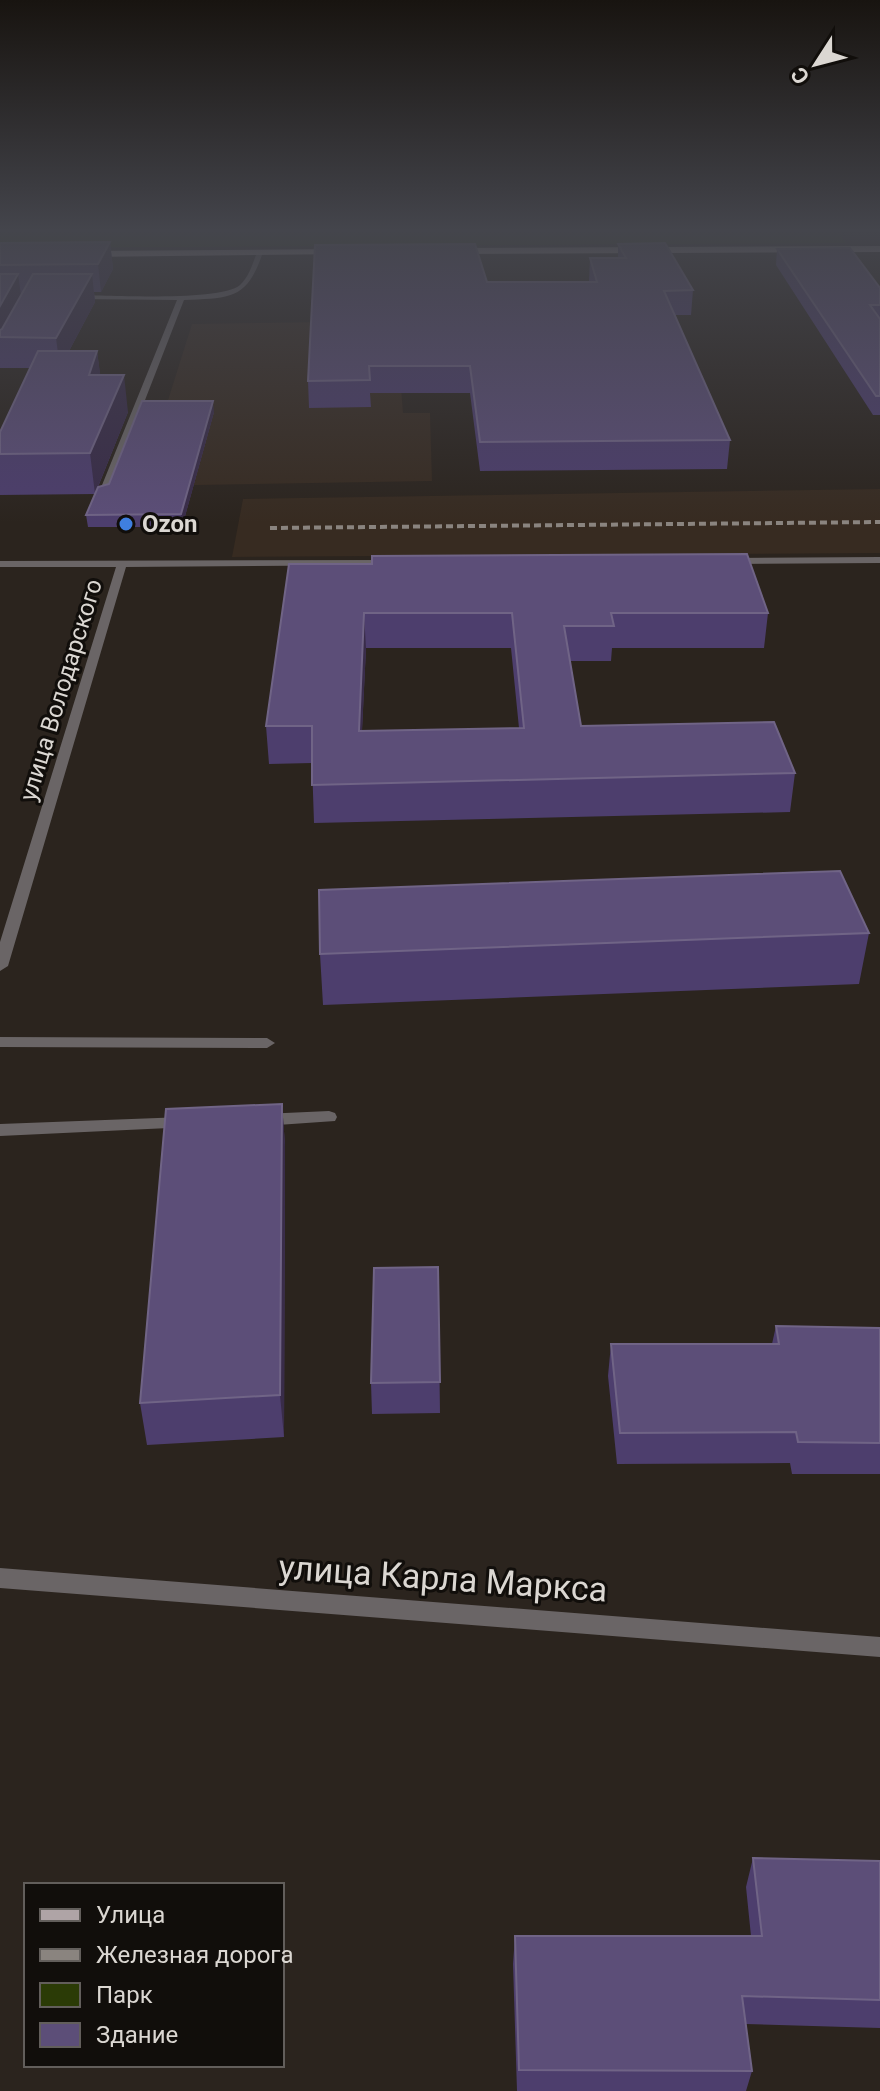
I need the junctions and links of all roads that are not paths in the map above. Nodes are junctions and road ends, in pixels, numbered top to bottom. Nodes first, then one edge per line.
1 (169, 328) edge
2 (103, 495) edge
3 (880, 560) edge
4 (722, 561) edge
5 (407, 563) edge
6 (0, 564) edge
7 (122, 564) junction
8 (0, 966) edge
9 (0, 1042) edge
10 (267, 1043) dead end
11 (329, 1117) dead end
12 (251, 1120) edge
13 (204, 1122) edge
14 (0, 1130) edge
15 (0, 1578) edge
16 (880, 1647) edge

1 - 2 street
3 - 4 street
5 - 7 street
6 - 7 street
7 - 8 street, улица Володарского
9 - 10 street
11 - 12 street
13 - 14 street
15 - 16 street, улица Карла Маркса

